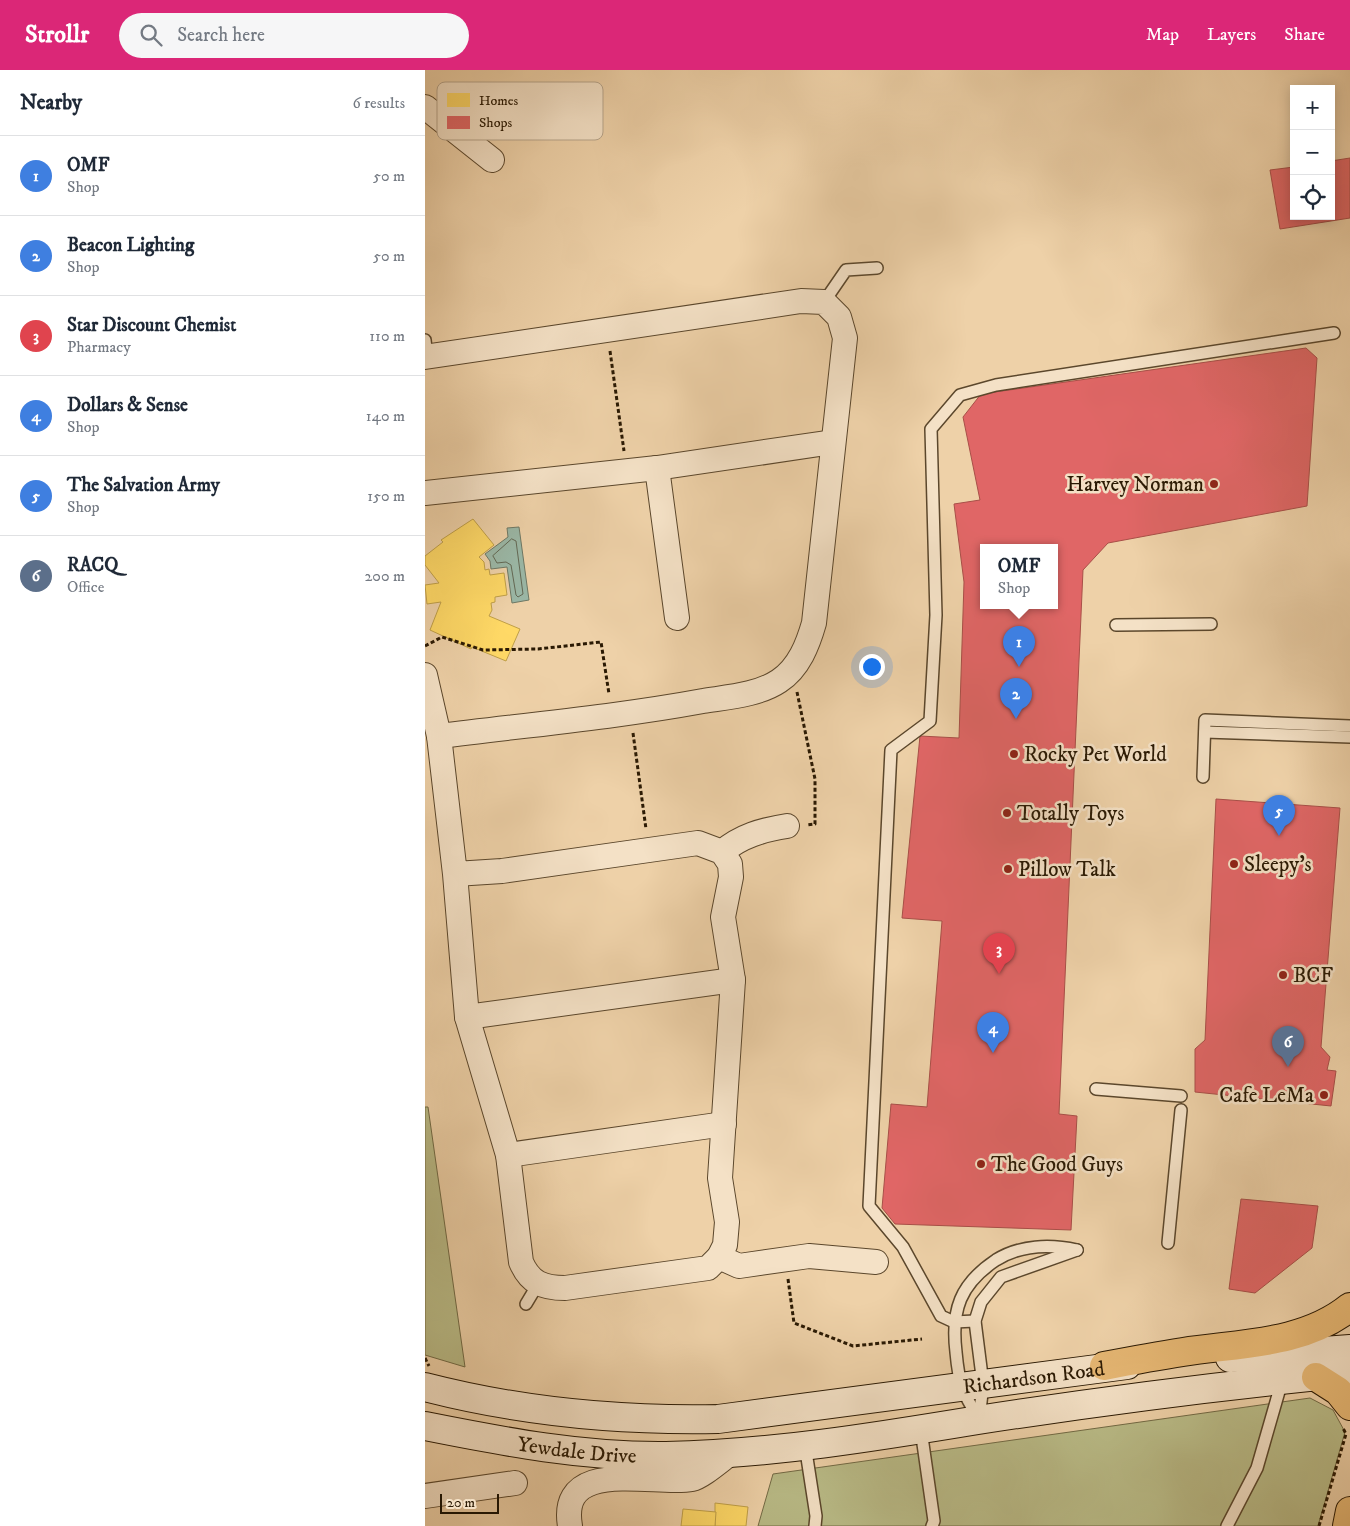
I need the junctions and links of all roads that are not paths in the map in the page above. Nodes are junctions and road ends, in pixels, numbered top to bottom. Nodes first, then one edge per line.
1 (425, 107) edge
2 (437, 116) edge
3 (467, 140) edge
4 (492, 160) dead end
5 (877, 268) dead end
6 (824, 302) junction
7 (1334, 332) dead end
8 (426, 351) edge
9 (833, 442) junction
10 (657, 468) junction
11 (425, 494) edge
12 (677, 618) dead end
13 (1211, 624) dead end
14 (1116, 626) dead end
15 (425, 675) edge
16 (1205, 726) junction
17 (1350, 726) edge
18 (439, 736) junction
19 (1350, 737) edge
20 (1203, 776) dead end
21 (787, 826) road end
22 (721, 852) junction
23 (455, 874) junction
24 (733, 980) junction
25 (467, 1017) junction
26 (1096, 1089) dead end
27 (1181, 1096) dead end
28 (1181, 1110) dead end
29 (724, 1124) junction
30 (508, 1155) junction
31 (1168, 1244) dead end
32 (719, 1257) junction
33 (876, 1262) dead end
34 (538, 1284) junction
35 (527, 1304) dead end
36 (1350, 1307) edge
37 (975, 1321) junction
38 (954, 1322) junction
39 (1350, 1349) edge
40 (1104, 1366) junction
41 (1350, 1373) edge
42 (1316, 1376) junction
43 (1282, 1381) junction
44 (973, 1385) junction
45 (425, 1387) edge
46 (1346, 1416) edge
47 (718, 1419) joint
48 (979, 1420) junction
49 (425, 1426) edge
50 (921, 1430) junction
51 (805, 1445) junction
52 (731, 1453) junction
53 (515, 1483) dead end
54 (425, 1496) edge
55 (1350, 1511) edge
56 (935, 1524) edge
57 (570, 1526) edge
58 (815, 1526) edge
59 (1227, 1526) edge
60 (1347, 1526) edge

1 - 2 street
3 - 4 street
5 - 6 lane
6 - 8 street
6 - 9 street
7 - 38 lane
9 - 10 street
9 - 18 street
10 - 11 street
10 - 12 street
13 - 14 lane
15 - 18 street
16 - 17 lane
16 - 19 lane
16 - 20 lane
18 - 23 street
21 - 22 street
22 - 23 street
22 - 24 street
23 - 25 street
24 - 25 street
24 - 29 street
25 - 30 street
26 - 27 lane
28 - 31 lane
29 - 30 street
29 - 32 street
30 - 34 street
32 - 33 street
32 - 34 street
34 - 35 lane
36 - 40 highway
37 - 38 lane
37 - 38 lane
37 - 44 lane
38 - 44 lane
39 - 40 main road, Richardson Road
40 - 44 main road, Richardson Road
41 - 42 main road, Richardson Road
42 - 43 main road, Richardson Road
42 - 46 highway
43 - 48 main road, Richardson Road
43 - 59 lane
44 - 47 main road, Richardson Road
44 - 48 lane
44 - 48 lane
45 - 47 main road, Yewdale Drive
48 - 50 main road, Richardson Road
49 - 52 main road, Yewdale Drive
50 - 51 main road, Richardson Road
50 - 56 lane
51 - 52 main road, Richardson Road
51 - 58 lane
52 - 57 street
53 - 54 street
55 - 60 highway

